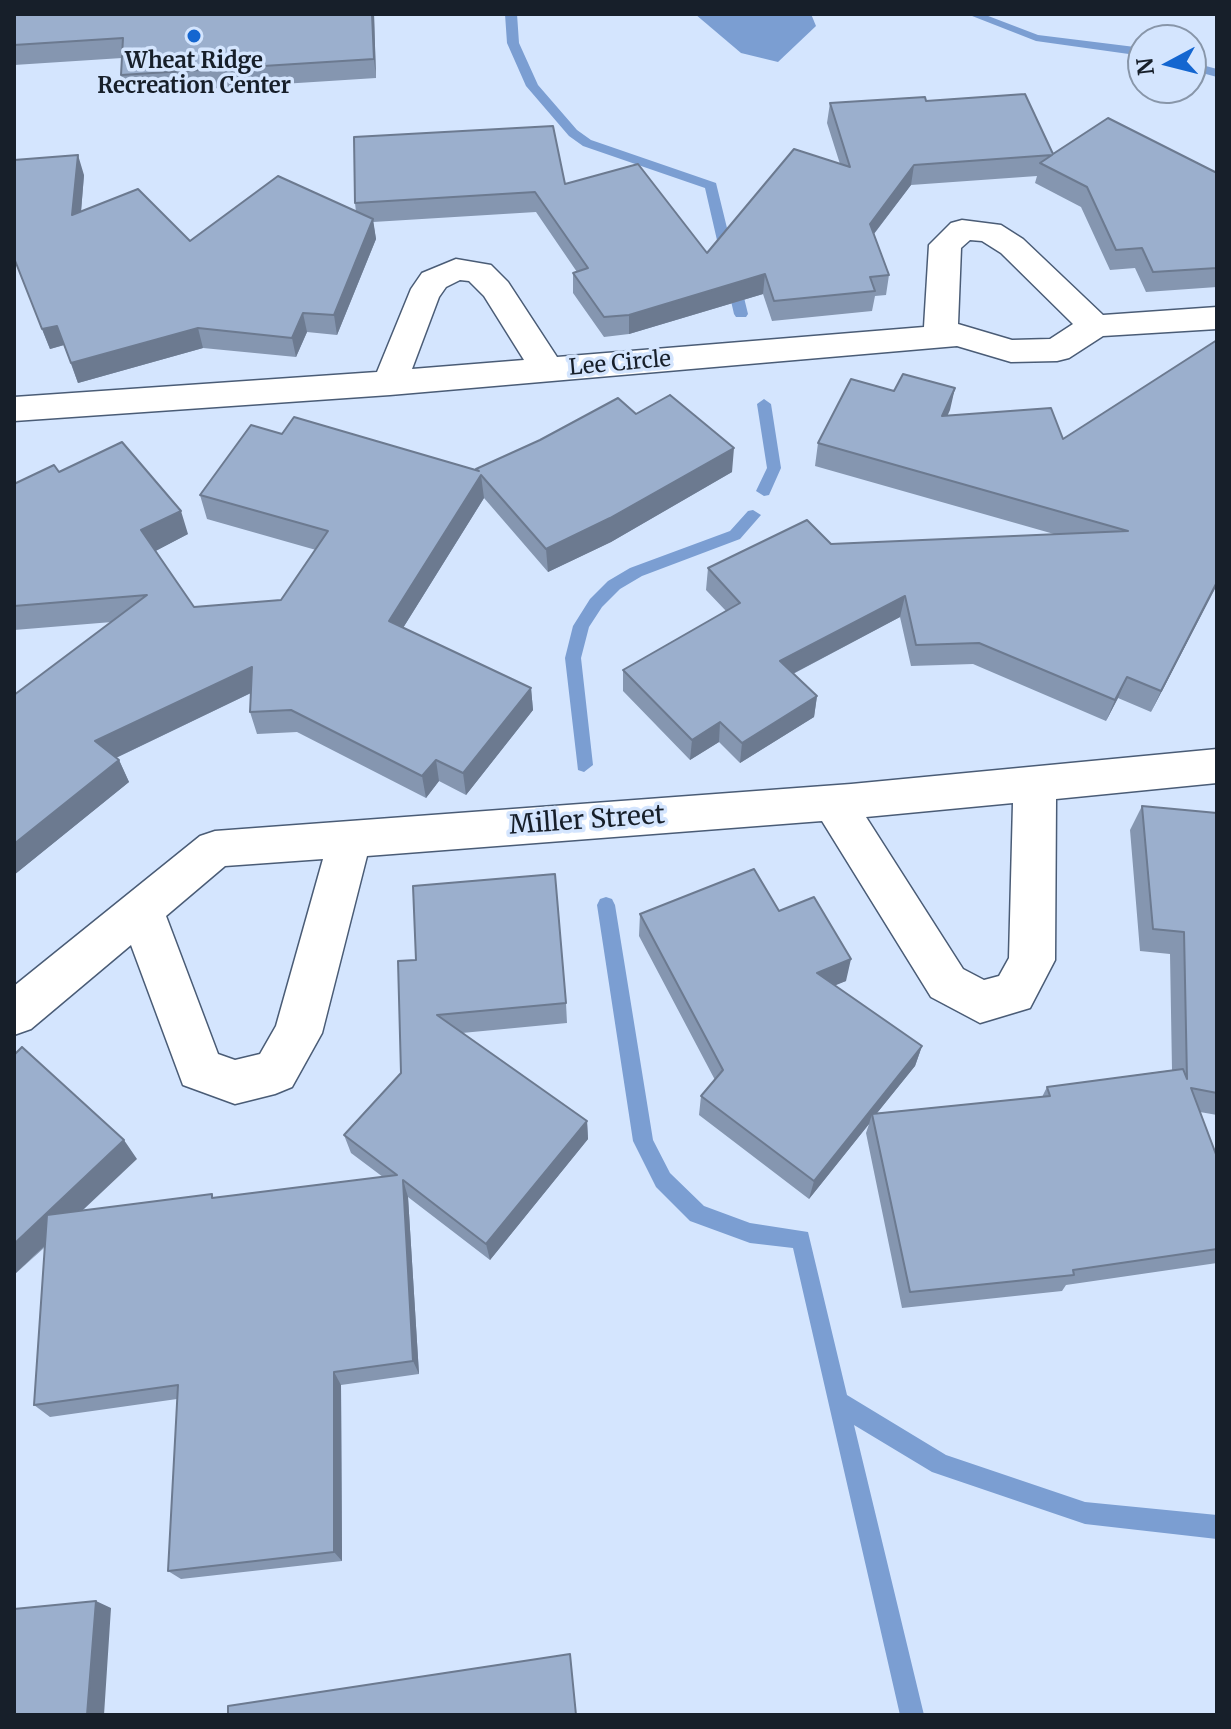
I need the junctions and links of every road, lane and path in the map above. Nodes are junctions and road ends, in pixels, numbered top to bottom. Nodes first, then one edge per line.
1 (1217, 318) edge
2 (1095, 326) junction
3 (941, 337) junction
4 (548, 370) junction
5 (390, 383) junction
6 (14, 409) edge
7 (1217, 766) edge
8 (1035, 783) junction
9 (833, 802) junction
10 (350, 839) junction
11 (141, 910) junction
12 (14, 1014) edge

1 - 2 street, Lee Circle
2 - 3 street, Lee Circle
2 - 3 street
3 - 4 street, Lee Circle
4 - 5 street, Lee Circle
4 - 5 street
5 - 6 street, Lee Circle
7 - 8 street, Miller Street
8 - 9 street, Miller Street
8 - 9 street
9 - 10 street, Miller Street
10 - 11 street, Miller Street
10 - 11 street
11 - 12 street, Miller Street

